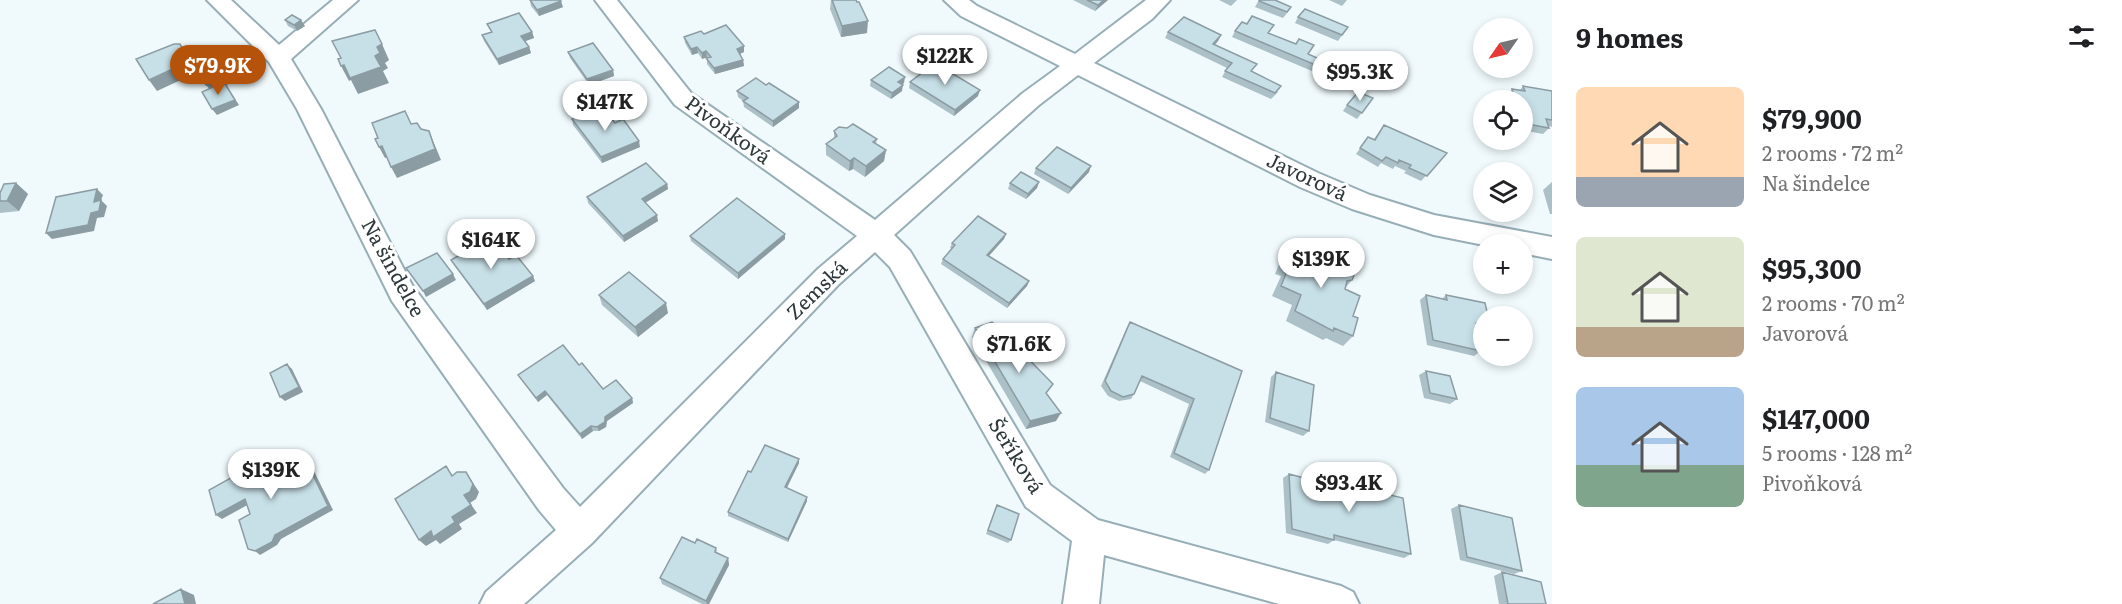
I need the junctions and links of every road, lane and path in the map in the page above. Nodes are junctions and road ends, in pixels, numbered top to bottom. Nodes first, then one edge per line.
1 (218, 0) edge
2 (347, 0) edge
3 (606, 0) edge
4 (955, 0) edge
5 (1159, 0) edge
6 (278, 57) junction
7 (1078, 64) junction
8 (876, 235) junction
9 (1552, 248) edge
10 (579, 531) junction
11 (1090, 534) junction
12 (498, 604) edge
13 (1081, 604) edge
14 (1341, 604) edge

1 - 6 street, Na šindelce
2 - 6 street
3 - 8 street, Pivoňková
4 - 7 street, Javorová
5 - 7 street, Zemská
6 - 10 street, Na šindelce
7 - 8 street, Zemská
7 - 9 street, Javorová
8 - 10 street, Zemská
8 - 11 street, Šeříková
10 - 12 street, Zemská
11 - 13 street
11 - 14 street, Šeříková

